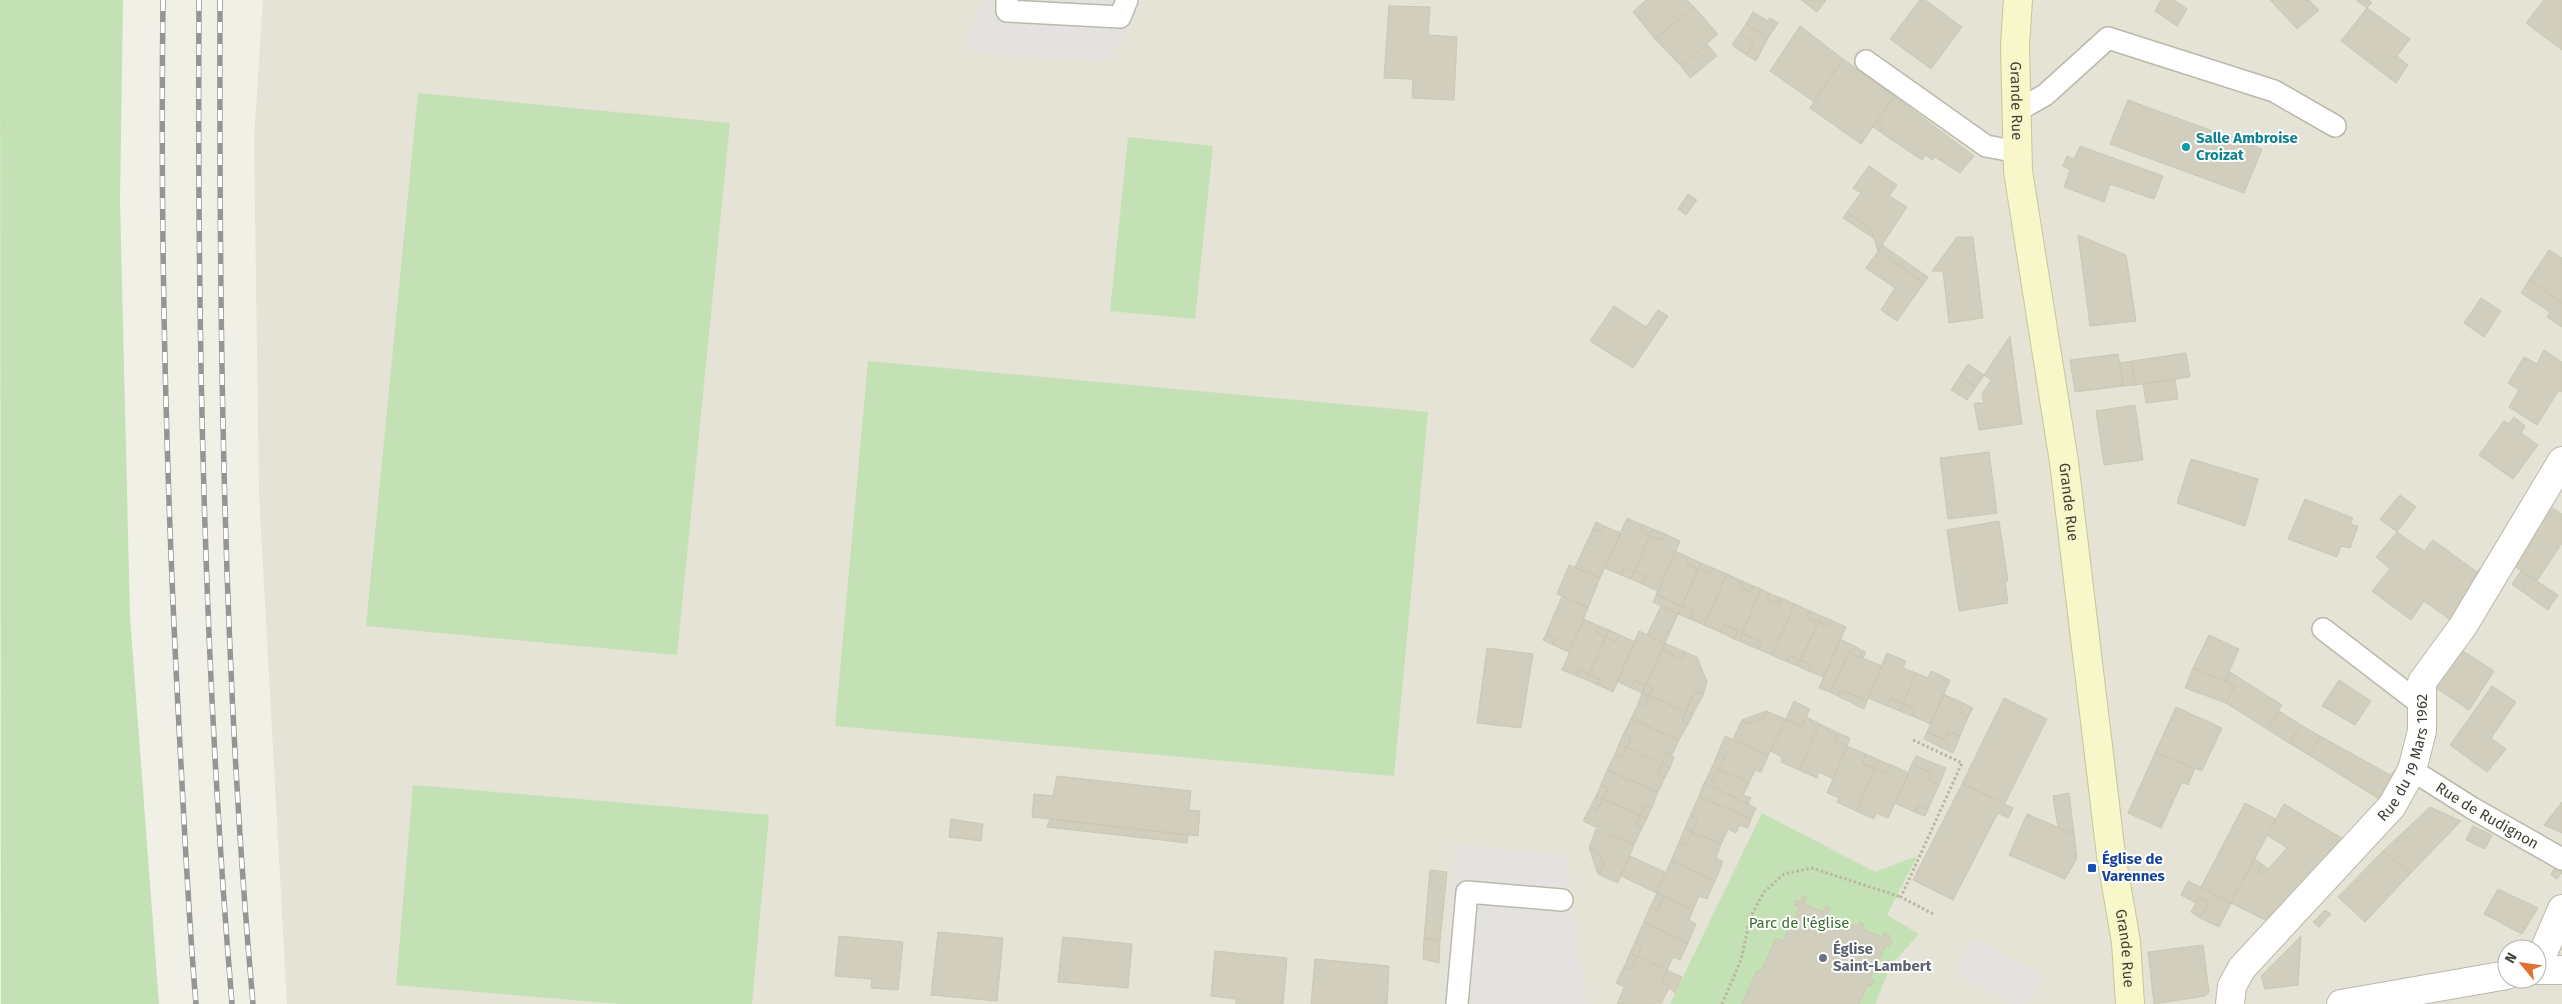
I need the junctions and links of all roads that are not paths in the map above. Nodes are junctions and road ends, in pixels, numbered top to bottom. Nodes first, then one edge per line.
1 (1007, 0) edge
2 (1127, 0) edge
3 (2018, 0) edge
4 (1866, 61) dead end
5 (2017, 111) junction
6 (2334, 126) dead end
7 (2018, 152) junction
8 (2562, 461) edge
9 (2323, 629) dead end
10 (2422, 705) junction
11 (2412, 770) junction
12 (2562, 859) edge
13 (1562, 900) dead end
14 (2562, 909) edge
15 (2547, 944) edge
16 (2547, 969) edge
17 (2562, 970) edge
18 (2497, 977) edge
19 (1457, 1004) edge
20 (2130, 1004) edge
21 (2230, 1004) edge
22 (2341, 1004) edge

1 - 2 lane
3 - 5 main road, Grande Rue
4 - 7 lane
5 - 6 lane
5 - 7 main road, Grande Rue
7 - 20 main road, Grande Rue
8 - 10 street, Rue du 19 Mars 1962
9 - 10 lane
10 - 11 street, Rue du 19 Mars 1962
11 - 12 lane, Rue de Rudignon
11 - 21 street, Rue du 19 Mars 1962
13 - 19 lane
14 - 15 street
16 - 17 street
18 - 22 street

